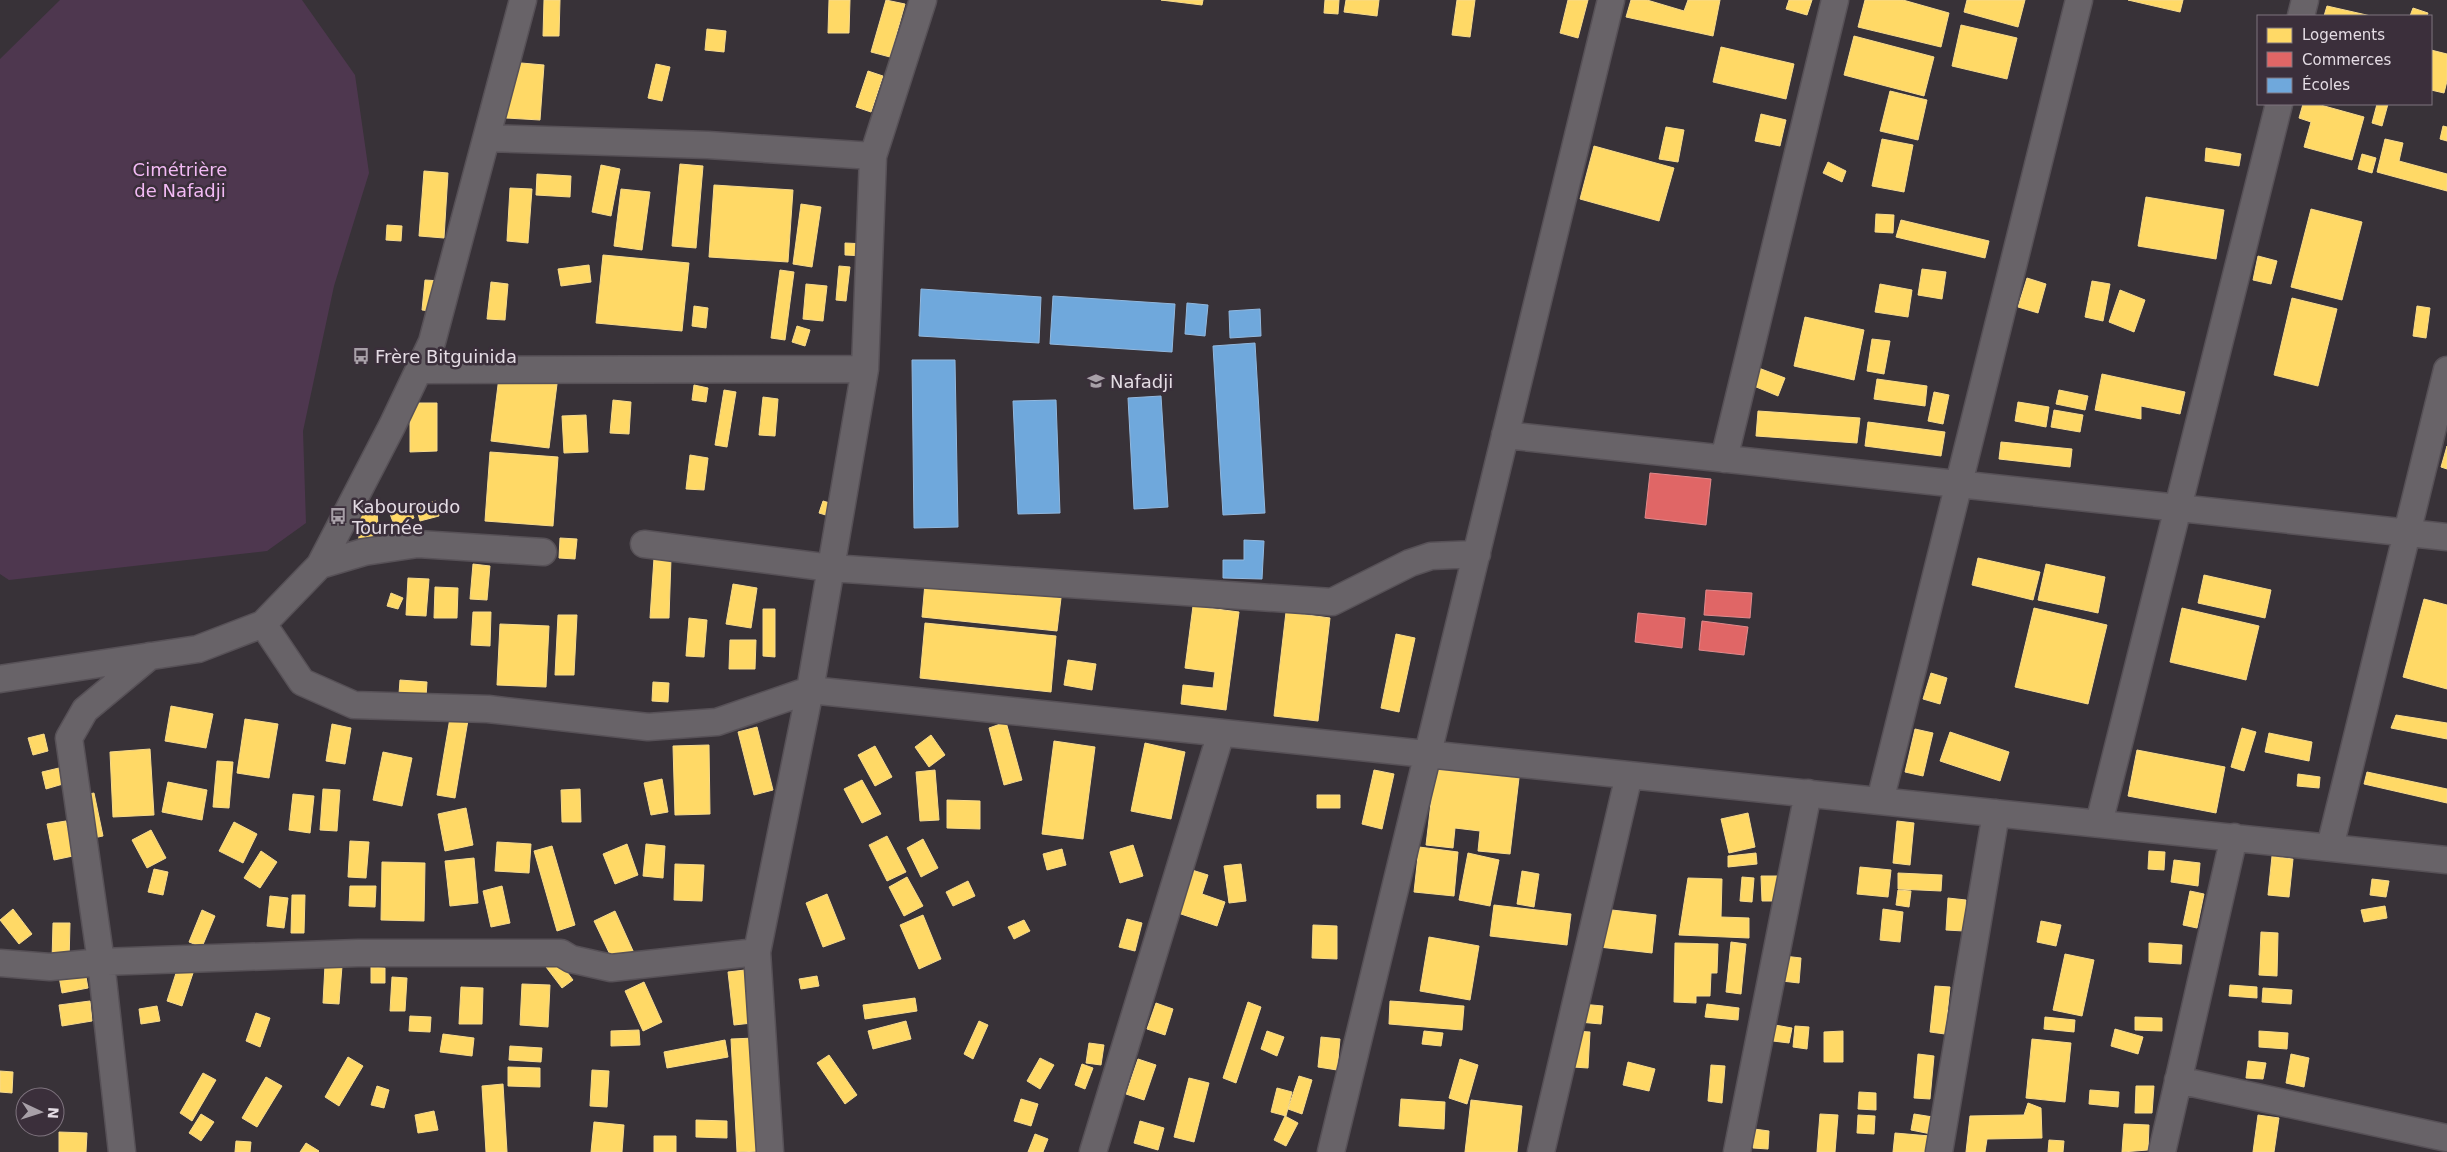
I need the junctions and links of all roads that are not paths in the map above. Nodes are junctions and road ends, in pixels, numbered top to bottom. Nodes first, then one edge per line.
1 (523, 0) edge
2 (923, 0) edge
3 (1611, 0) edge
4 (1835, 0) edge
5 (2079, 0) edge
6 (2305, 0) edge
7 (2301, 15) edge
8 (2279, 105) edge
9 (487, 138) junction
10 (873, 156) junction
11 (865, 368) junction
12 (420, 370) junction
13 (2447, 370) edge
14 (1506, 435) junction
15 (1724, 459) junction
16 (1958, 484) junction
17 (2178, 508) junction
18 (2407, 533) junction
19 (2447, 537) edge
20 (644, 544) dead end
21 (543, 552) dead end
22 (1477, 554) junction
23 (320, 565) junction
24 (831, 568) junction
25 (264, 624) junction
26 (150, 656) junction
27 (0, 679) edge
28 (810, 690) junction
29 (1221, 733) junction
30 (1428, 754) junction
31 (1629, 775) junction
32 (1808, 793) junction
33 (1880, 801) junction
34 (1996, 813) junction
35 (2099, 824) junction
36 (2234, 837) junction
37 (2330, 847) junction
38 (2447, 860) edge
39 (757, 952) junction
40 (101, 962) junction
41 (0, 963) edge
42 (2178, 1080) junction
43 (2447, 1138) edge
44 (122, 1152) edge
45 (770, 1152) edge
46 (1093, 1152) edge
47 (1331, 1152) edge
48 (1541, 1152) edge
49 (1738, 1152) edge
50 (1939, 1152) edge
51 (2162, 1152) edge

1 - 9 street
2 - 10 street
3 - 14 street
4 - 15 street
5 - 16 street
6 - 7 street
8 - 17 street
9 - 10 street
9 - 12 street
10 - 11 street
11 - 12 street
11 - 24 street
12 - 23 street
13 - 18 street
14 - 15 street
14 - 22 street
15 - 16 street
16 - 17 street
16 - 33 street
17 - 18 street
17 - 35 street
18 - 19 street
18 - 37 street
20 - 24 street
21 - 23 street
22 - 24 street
22 - 30 street
23 - 25 street
24 - 28 street
25 - 26 street
25 - 28 street
26 - 27 street
26 - 40 street
28 - 29 street
28 - 39 street
29 - 30 street
29 - 46 street
30 - 31 street
30 - 47 street
31 - 32 street
31 - 48 street
32 - 33 street
32 - 49 street
33 - 34 street
34 - 35 street
34 - 50 street
35 - 36 street
36 - 37 street
36 - 42 street
37 - 38 street
39 - 40 street
39 - 45 street
40 - 41 street
40 - 44 street
42 - 43 street
42 - 51 street

